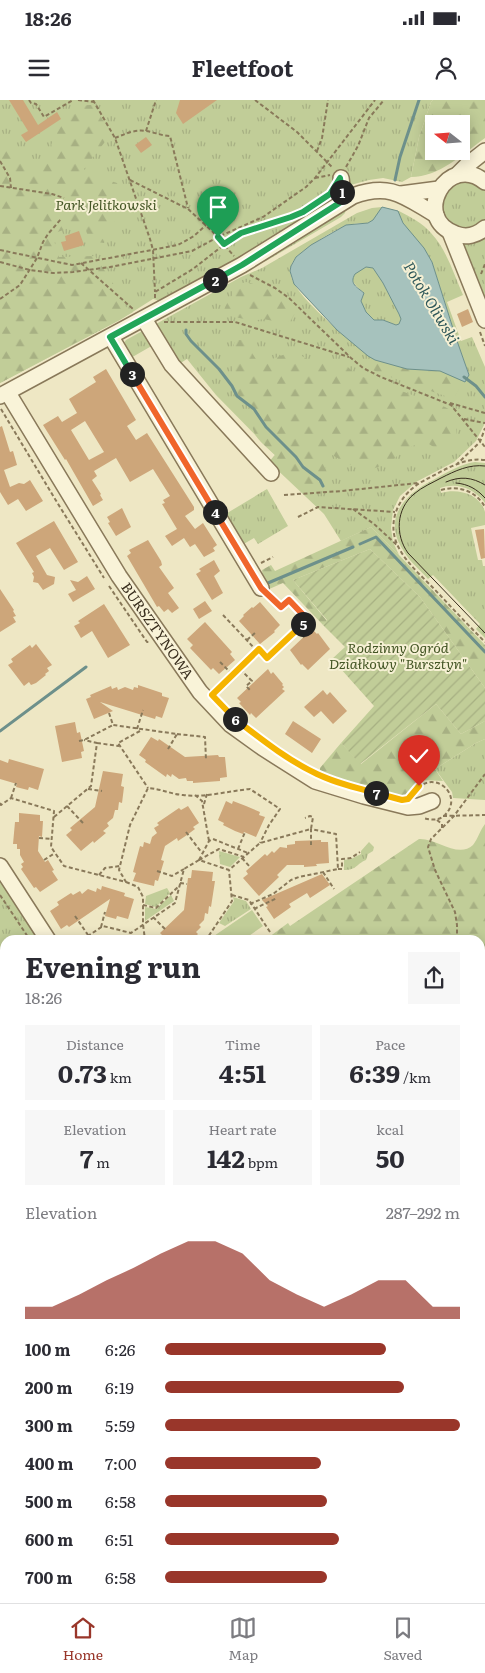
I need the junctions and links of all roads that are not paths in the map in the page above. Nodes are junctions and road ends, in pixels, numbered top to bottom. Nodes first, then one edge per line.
1 (485, 151) edge
2 (458, 175) junction
3 (339, 176) road end
4 (485, 182) edge
5 (439, 189) junction
6 (401, 194) junction
7 (344, 200) junction
8 (436, 215) junction
9 (485, 228) edge
10 (450, 232) junction
11 (141, 316) junction
12 (482, 325) edge
13 (110, 337) junction
14 (4, 394) edge
15 (271, 473) dead end
16 (261, 588) road end
17 (432, 800) dead end
18 (0, 866) edge
19 (45, 935) edge

1 - 2 street
2 - 4 street
2 - 5 street
3 - 7 street
5 - 6 street
5 - 8 street
6 - 7 street
6 - 8 street
7 - 11 street
8 - 10 street
9 - 10 street
10 - 12 street
11 - 13 street
11 - 15 street
13 - 14 street
13 - 16 street
14 - 17 street, BURSZTYNOWA
18 - 19 street

